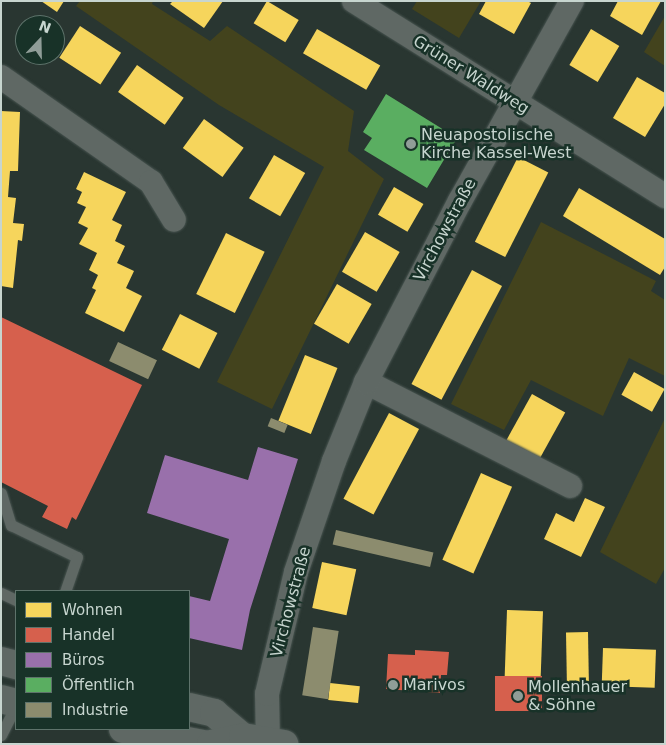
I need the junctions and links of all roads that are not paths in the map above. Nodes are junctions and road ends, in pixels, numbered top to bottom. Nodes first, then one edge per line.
1 (354, 1) edge
2 (572, 1) edge
3 (1, 77) edge
4 (515, 104) junction
5 (665, 196) edge
6 (174, 220) dead end
7 (366, 382) junction
8 (570, 486) dead end
9 (1, 493) edge
10 (65, 590) edge
11 (1, 593) edge
12 (15, 600) edge
13 (1, 661) edge
14 (15, 665) edge
15 (1, 699) edge
16 (15, 705) edge
17 (15, 707) edge
18 (190, 707) edge
19 (128, 730) edge
20 (1, 735) edge
21 (266, 742) edge
22 (204, 744) edge
23 (211, 744) edge

1 - 4 street, Grüner Waldweg
2 - 4 street, Virchowstraße
3 - 6 street
4 - 5 street, Grüner Waldweg
4 - 7 street, Virchowstraße
7 - 8 street
7 - 21 street, Virchowstraße
9 - 10 lane
11 - 12 lane
13 - 14 main road
15 - 16 main road
17 - 20 lane
18 - 21 main road
19 - 22 main road
21 - 23 main road

